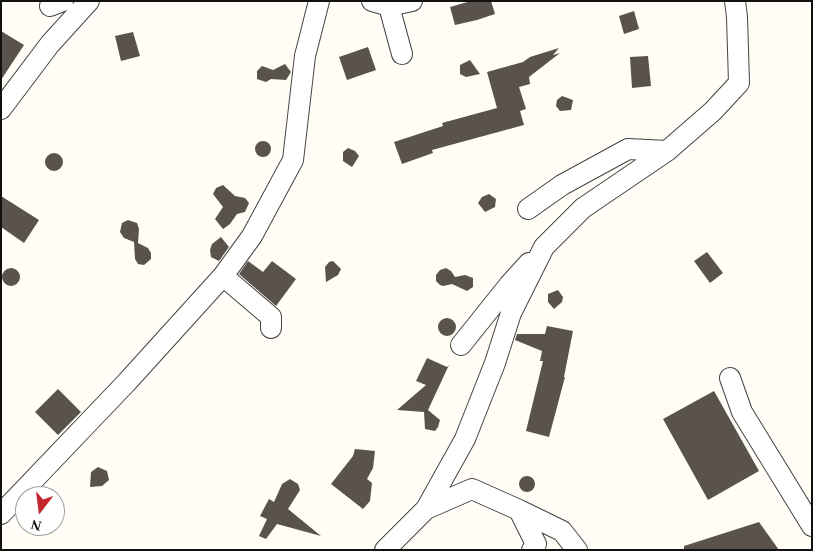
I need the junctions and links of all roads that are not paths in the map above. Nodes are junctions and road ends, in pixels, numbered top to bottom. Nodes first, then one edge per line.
1 (89, 1) edge
2 (318, 1) edge
3 (412, 1) edge
4 (735, 1) edge
5 (380, 3) edge
6 (402, 54) dead end
7 (1, 109) edge
8 (667, 151) junction
9 (528, 209) dead end
10 (544, 247) junction
11 (223, 276) junction
12 (271, 328) dead end
13 (461, 345) dead end
14 (730, 378) dead end
15 (426, 509) junction
16 (518, 510) junction
17 (1, 514) edge
18 (812, 526) edge
19 (385, 550) edge
20 (532, 550) edge
21 (577, 550) edge

1 - 7 street
2 - 11 street
3 - 5 street
4 - 8 street
5 - 6 street
8 - 9 street
8 - 10 street
10 - 13 street
10 - 15 street
11 - 12 street
11 - 17 street
14 - 18 street
15 - 16 street
15 - 19 street
16 - 20 street
16 - 21 street

